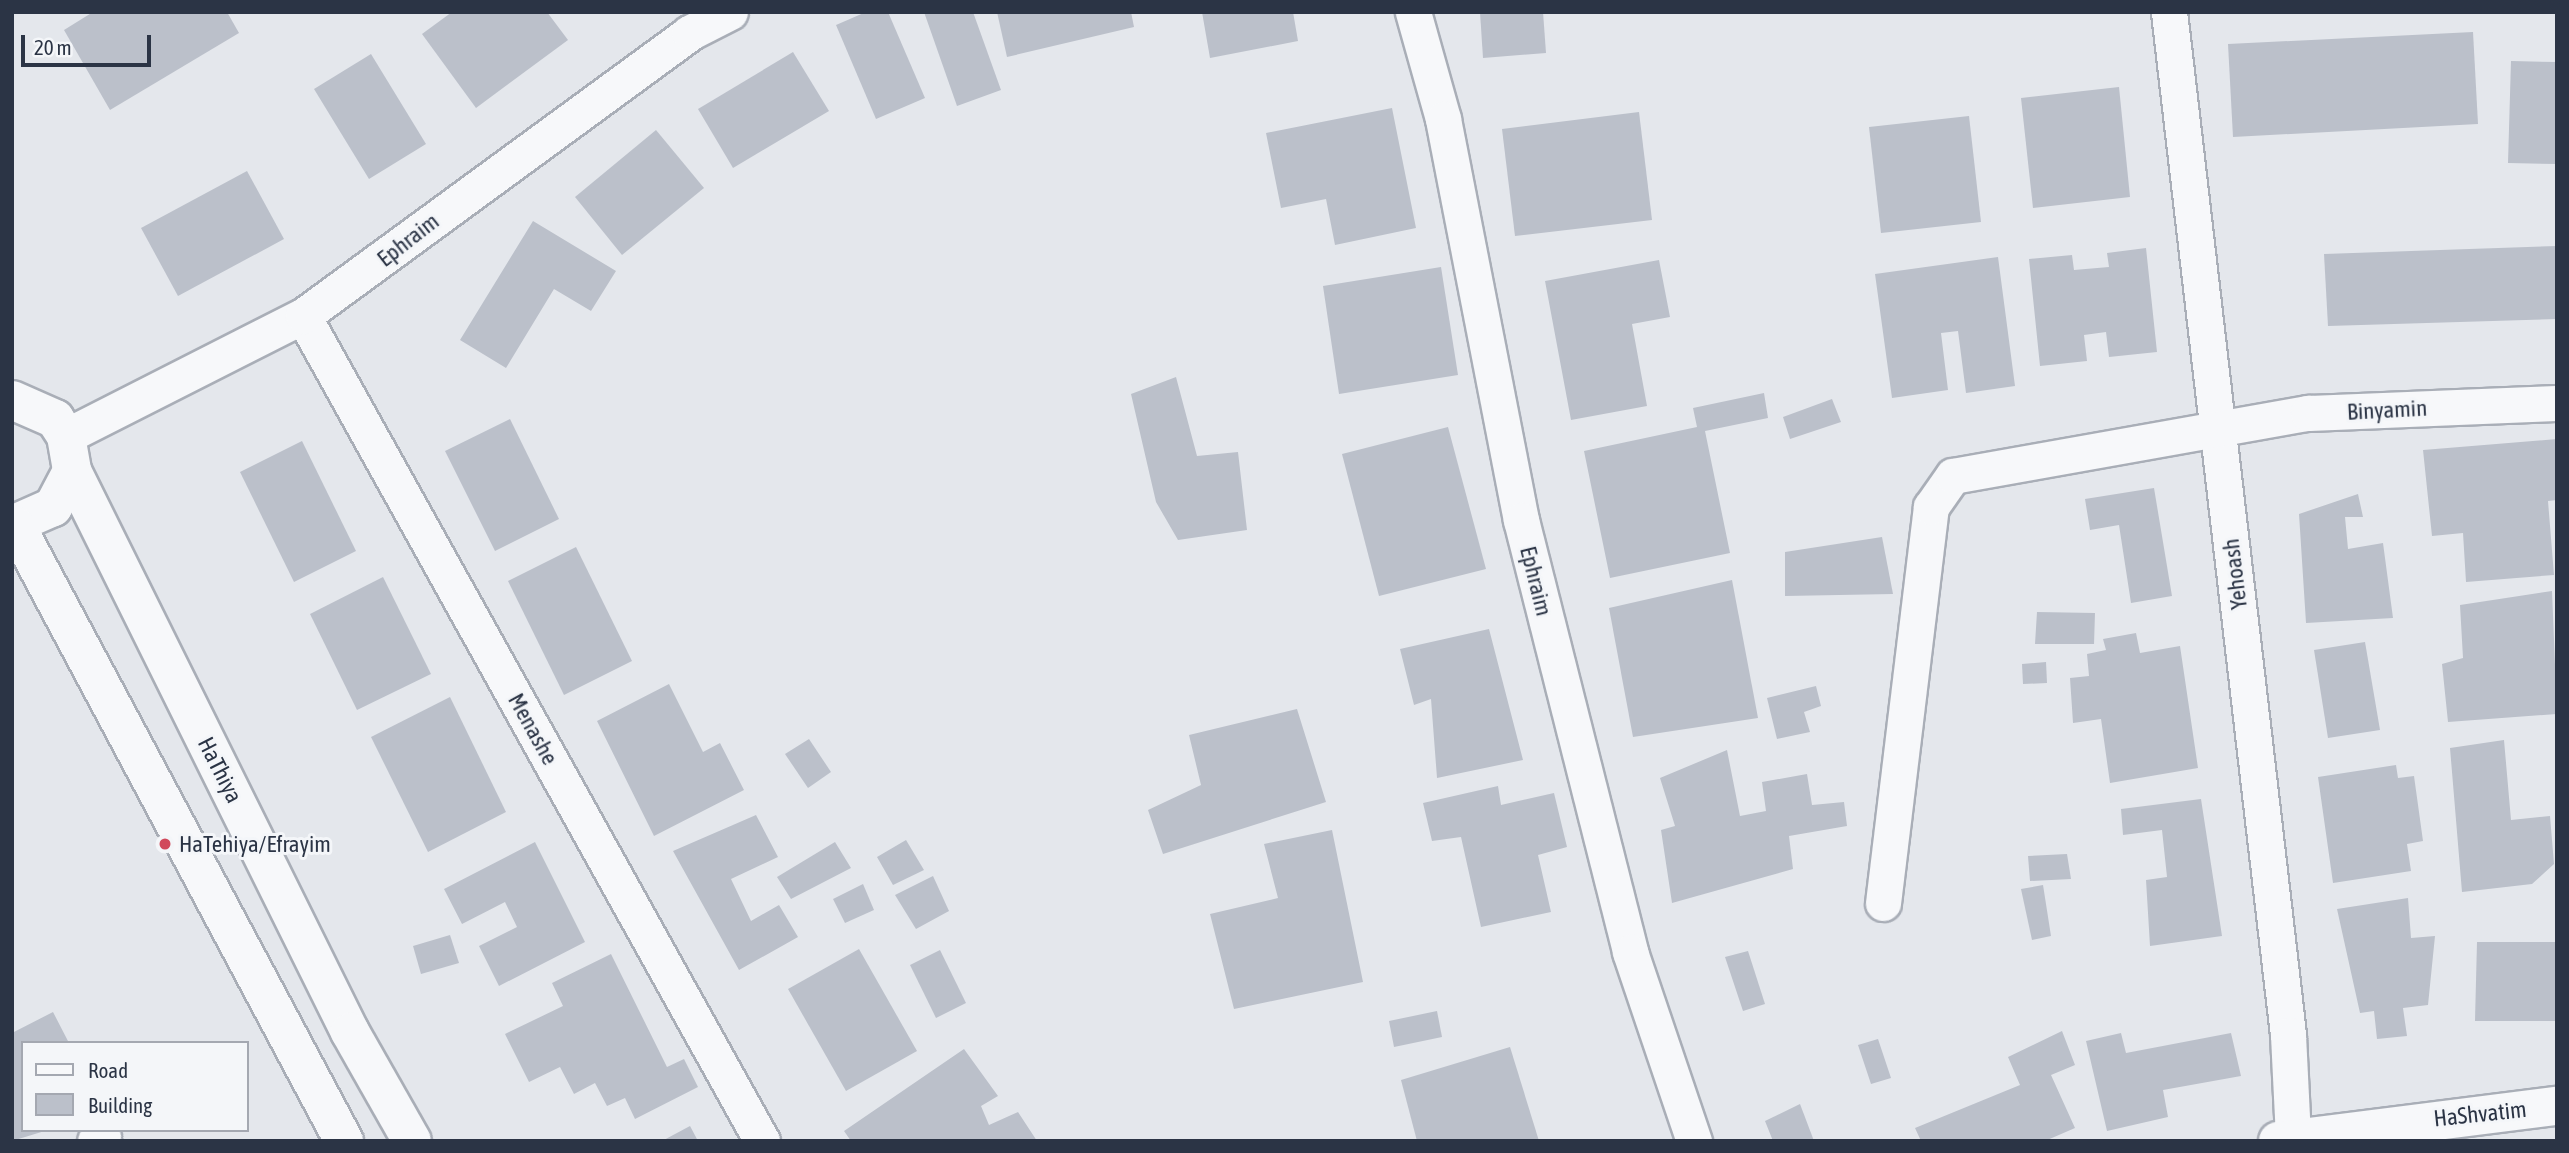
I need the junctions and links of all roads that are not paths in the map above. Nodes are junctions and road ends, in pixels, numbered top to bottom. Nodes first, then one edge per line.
1 (730, 12) edge
2 (1413, 12) edge
3 (2169, 12) edge
4 (303, 316) junction
5 (15, 395) edge
6 (2557, 403) edge
7 (2218, 430) junction
8 (69, 453) junction
9 (14, 526) edge
10 (1883, 903) dead end
11 (2557, 1106) edge
12 (2390, 1132) edge
13 (2286, 1139) edge
14 (344, 1141) edge
15 (412, 1141) edge
16 (762, 1141) edge
17 (1694, 1141) edge

1 - 4 street, Ephraim
2 - 17 street, Ephraim
3 - 7 street, Yehoash
4 - 8 street, Ephraim
4 - 16 street, Menashe
5 - 8 street, HaThiya
6 - 7 street, Binyamin
7 - 10 street, Binyamin
7 - 13 street, Yehoash
8 - 9 street
8 - 15 street, HaThiya
9 - 14 street
11 - 12 street, HaShvatim
12 - 13 street, HaShvatim

